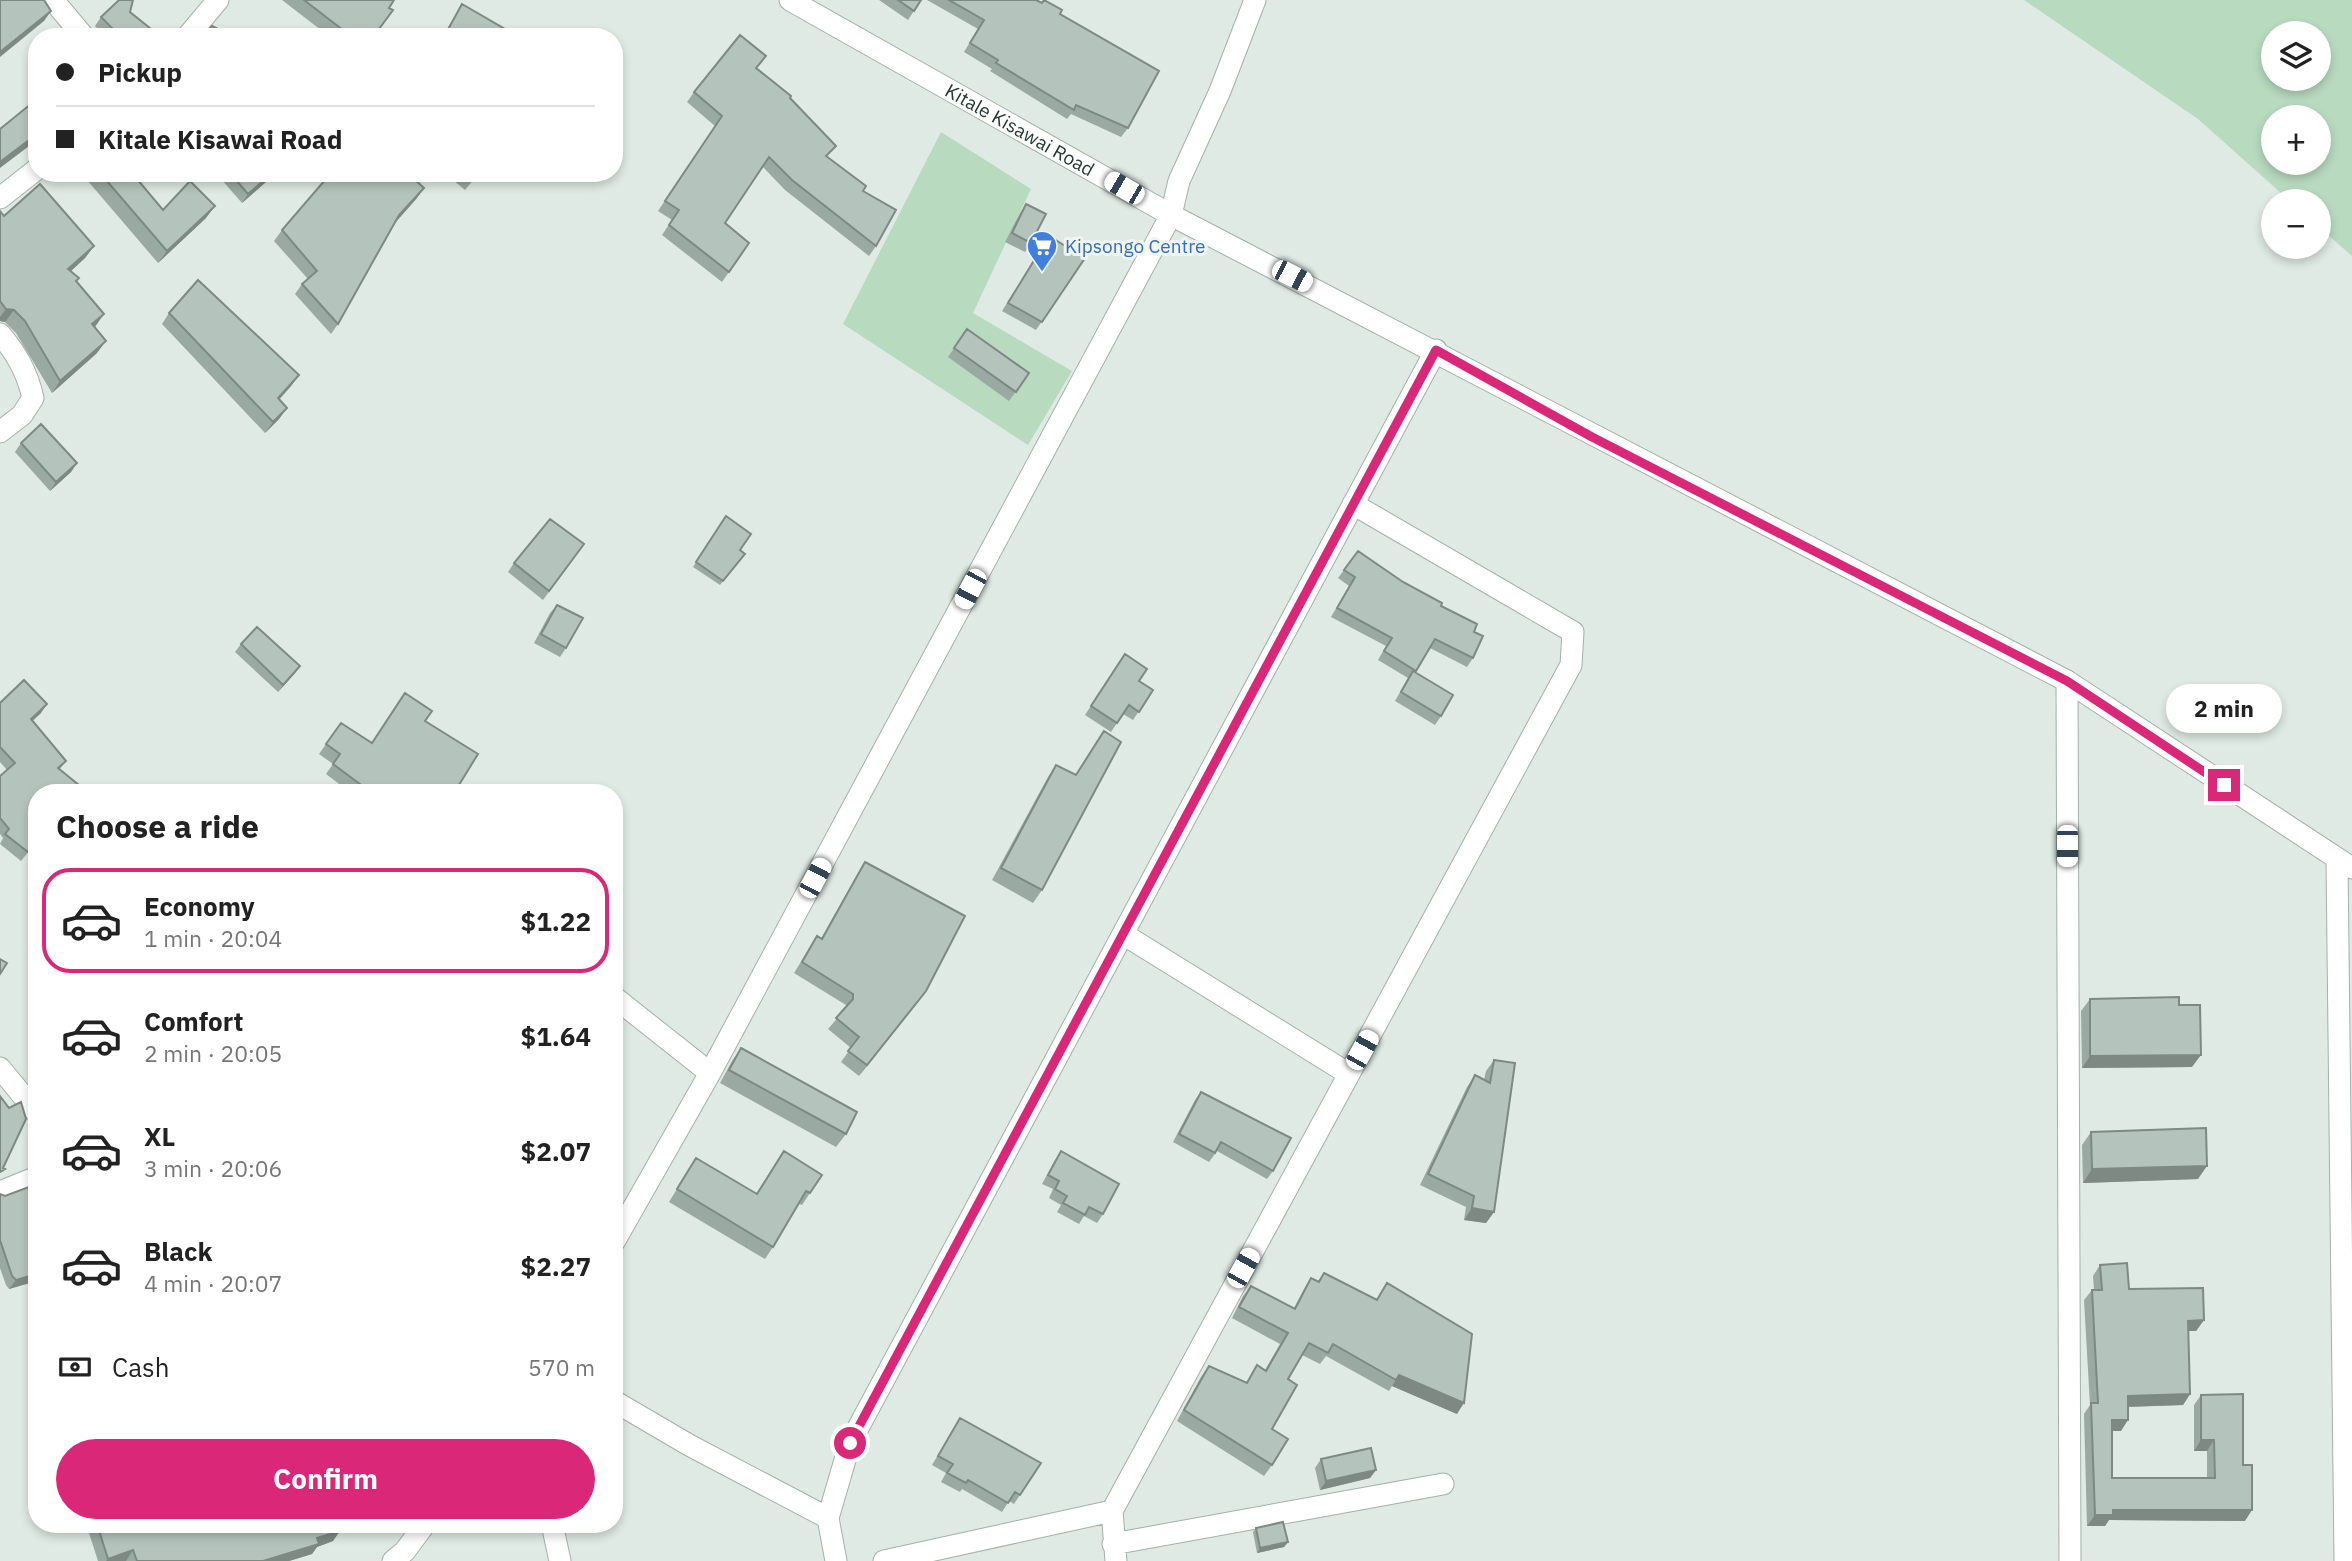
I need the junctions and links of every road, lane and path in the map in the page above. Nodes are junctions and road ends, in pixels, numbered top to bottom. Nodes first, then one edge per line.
1 (53, 0) edge
2 (218, 0) edge
3 (790, 0) edge
4 (1255, 0) edge
5 (76, 28) edge
6 (195, 28) edge
7 (28, 176) edge
8 (0, 198) edge
9 (1171, 215) junction
10 (0, 334) edge
11 (1436, 350) junction
12 (0, 432) edge
13 (1353, 504) junction
14 (2067, 681) junction
15 (2344, 864) edge
16 (1123, 934) junction
17 (623, 1004) edge
18 (0, 1068) edge
19 (710, 1073) junction
20 (1349, 1074) junction
21 (28, 1102) edge
22 (28, 1181) edge
23 (0, 1192) edge
24 (623, 1226) edge
25 (623, 1406) edge
26 (1443, 1484) dead end
27 (1112, 1511) junction
28 (828, 1518) junction
29 (418, 1533) edge
30 (554, 1533) edge
31 (1114, 1553) edge
32 (393, 1561) edge
33 (560, 1561) edge
34 (836, 1561) edge
35 (884, 1561) edge
36 (2070, 1561) edge
37 (2345, 1561) edge

1 - 5 street
2 - 6 street
3 - 9 street, Kitale Kisawai Road
4 - 9 street
7 - 8 street
9 - 11 street, Kitale Kisawai Road
9 - 19 street
10 - 12 street
11 - 13 street
11 - 14 street, Kitale Kisawai Road
13 - 16 street
13 - 20 street
14 - 15 street, Kitale Kisawai Road
14 - 36 street
15 - 37 street
16 - 20 street
16 - 28 street
17 - 19 street
18 - 21 street
19 - 24 street
20 - 27 street
22 - 23 street
25 - 28 street
26 - 31 street
27 - 31 street
27 - 35 street
28 - 34 street
29 - 32 street
30 - 33 street

